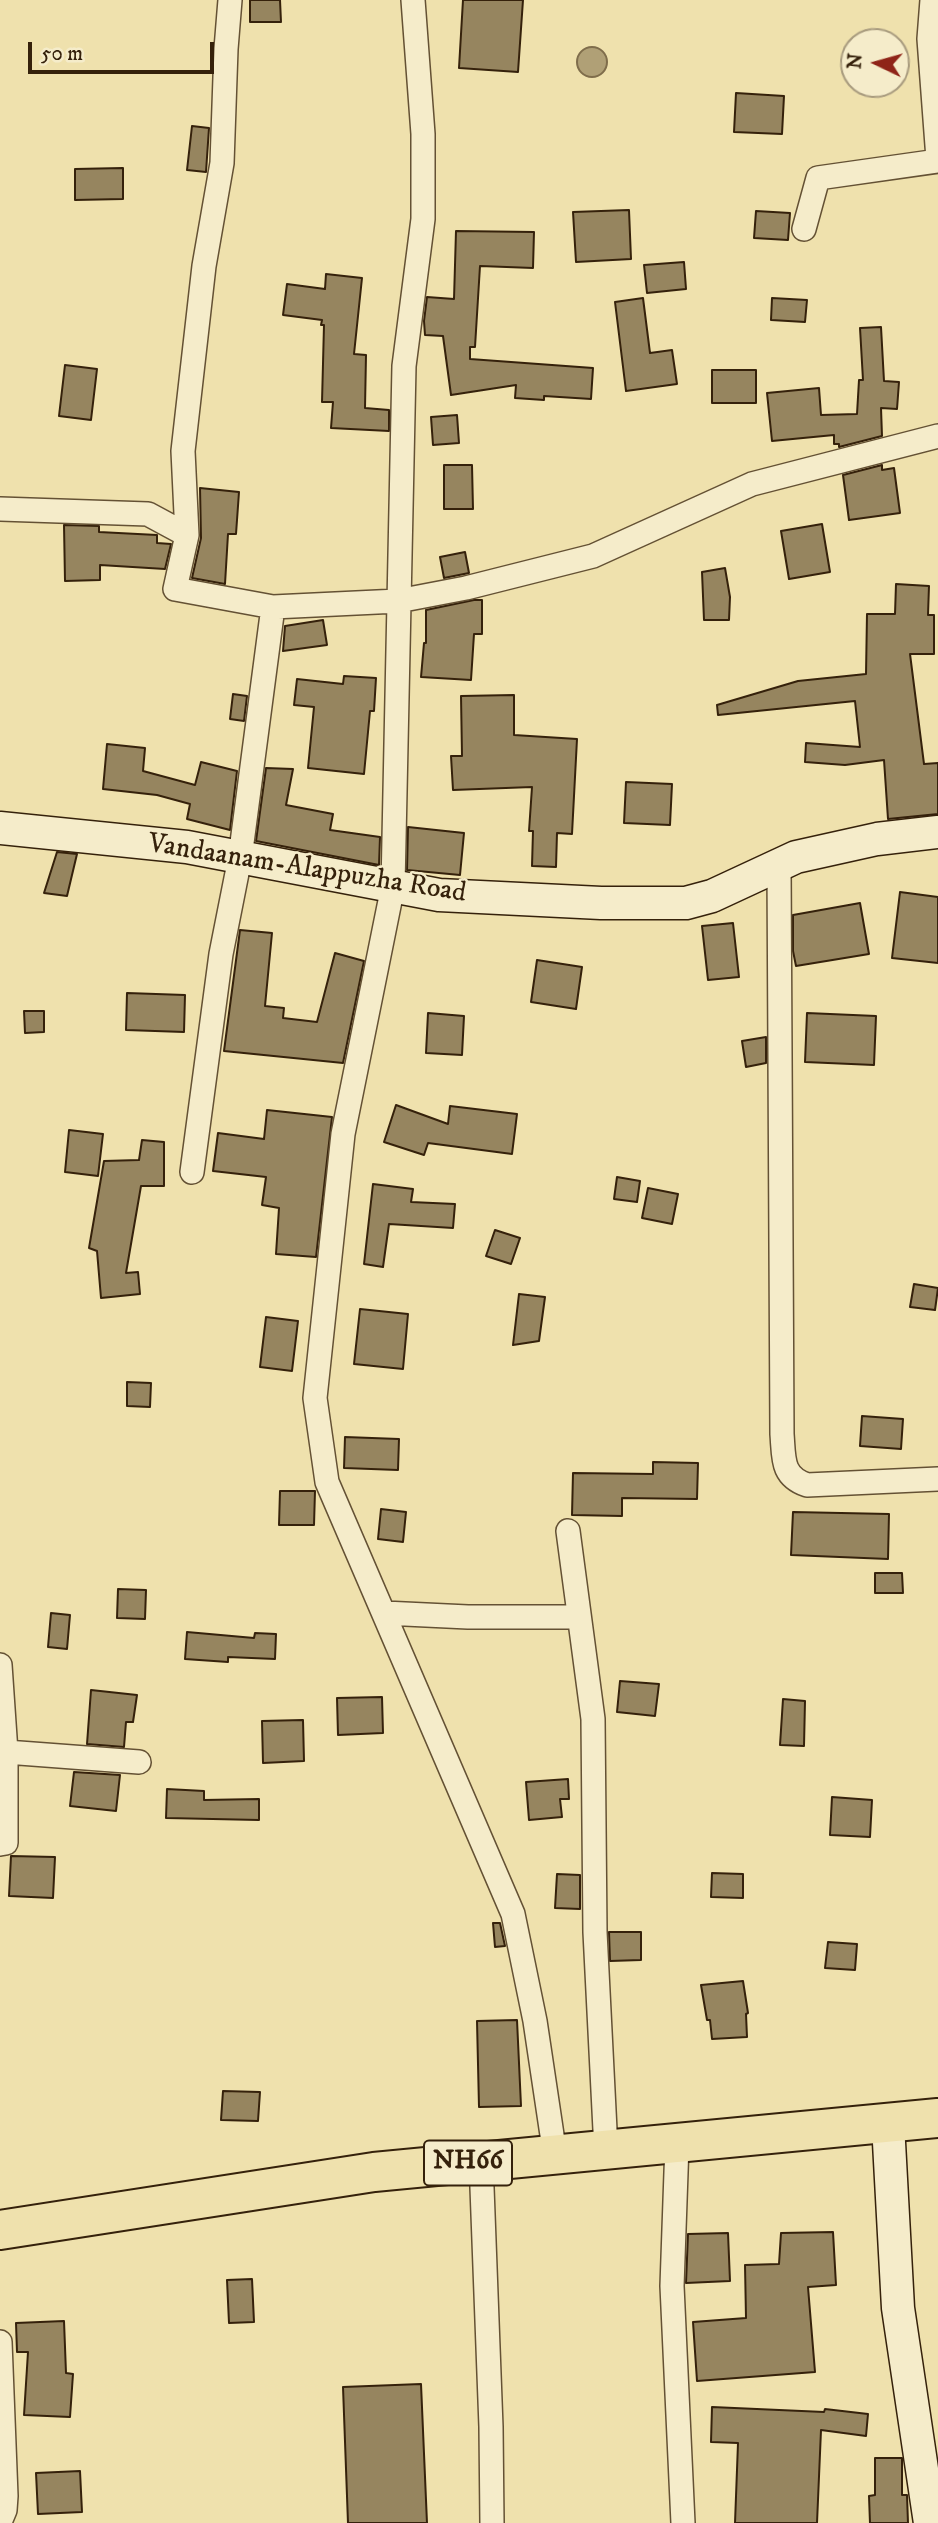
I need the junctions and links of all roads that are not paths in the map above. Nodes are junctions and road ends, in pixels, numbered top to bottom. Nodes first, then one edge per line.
1 (230, 0) edge
2 (413, 0) edge
3 (932, 0) edge
4 (938, 160) edge
5 (804, 229) dead end
6 (938, 436) edge
7 (0, 509) edge
8 (187, 535) junction
9 (398, 601) junction
10 (273, 607) junction
11 (0, 828) edge
12 (938, 832) edge
13 (240, 858) junction
14 (779, 865) junction
15 (393, 886) junction
16 (192, 1172) dead end
17 (938, 1479) edge
18 (568, 1531) dead end
19 (384, 1613) junction
20 (579, 1617) junction
21 (0, 1665) edge
22 (6, 1752) junction
23 (139, 1762) dead end
24 (0, 1844) edge
25 (938, 2118) edge
26 (888, 2124) junction
27 (677, 2144) junction
28 (606, 2150) junction
29 (555, 2155) junction
30 (481, 2161) junction
31 (0, 2230) edge
32 (0, 2342) edge
33 (0, 2522) edge
34 (492, 2523) edge
35 (684, 2523) edge
36 (930, 2523) edge

1 - 8 street
2 - 9 street
3 - 4 street
4 - 5 street
6 - 9 street
7 - 8 street
8 - 10 street
9 - 10 street
9 - 15 street
10 - 13 street
11 - 13 main road, Vandaanam-Alappuzha Road
12 - 14 main road, Vandaanam-Alappuzha Road
13 - 15 main road, Vandaanam-Alappuzha Road
13 - 16 street
14 - 15 main road, Vandaanam-Alappuzha Road
14 - 17 street
15 - 19 street
18 - 20 street
19 - 20 street
19 - 29 street
20 - 28 street
21 - 22 street
22 - 23 street
22 - 24 street
25 - 26 highway, NH66
26 - 27 highway, NH66
26 - 36 main road
27 - 28 highway, NH66
27 - 35 street
28 - 29 highway, NH66
29 - 30 highway, NH66
30 - 31 highway, NH66
30 - 34 street
32 - 33 street

